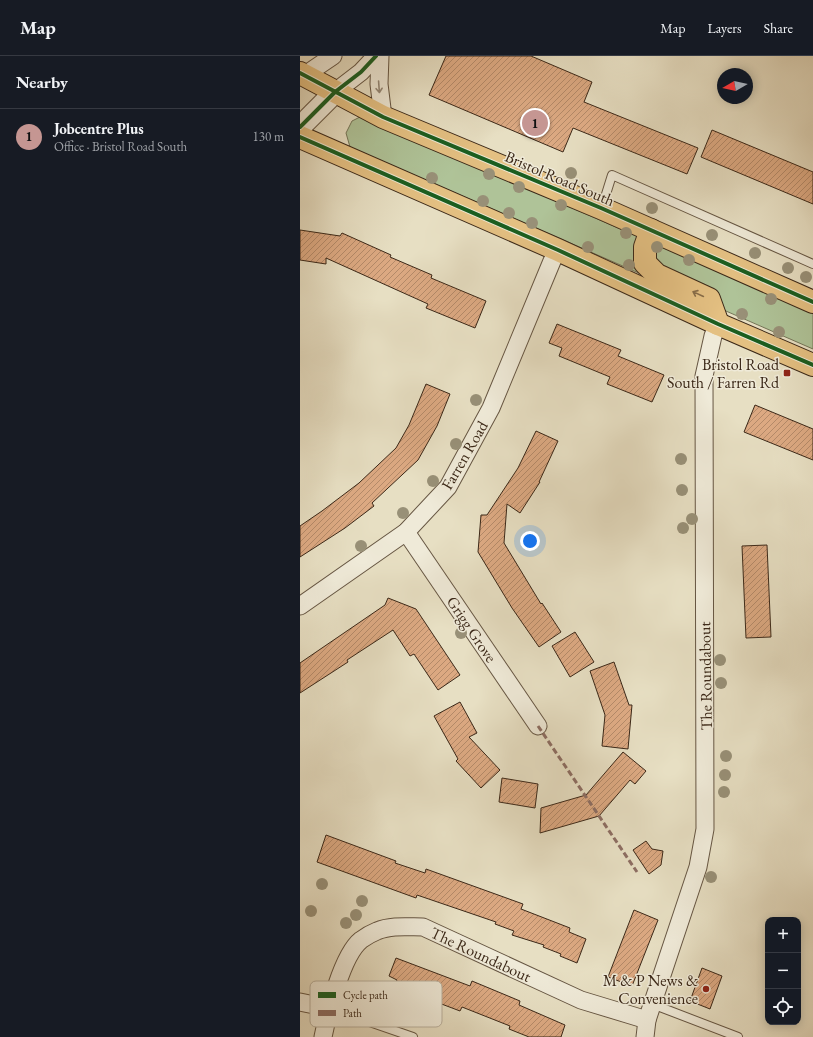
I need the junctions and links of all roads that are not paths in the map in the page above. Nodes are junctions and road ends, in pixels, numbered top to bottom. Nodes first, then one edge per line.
1 (332, 56) edge
2 (376, 56) edge
3 (380, 56) edge
4 (302, 76) edge
5 (335, 92) junction
6 (383, 117) junction
7 (300, 127) edge
8 (300, 136) edge
9 (601, 208) junction
10 (651, 230) junction
11 (558, 250) junction
12 (813, 264) edge
13 (813, 302) edge
14 (718, 324) junction
15 (813, 364) edge
16 (406, 532) junction
17 (300, 606) edge
18 (538, 726) dead end
19 (339, 981) edge
20 (300, 1002) edge
21 (310, 1004) edge
22 (652, 1004) junction
23 (325, 1027) edge
24 (384, 1027) edge
25 (646, 1029) edge
26 (323, 1037) edge
27 (413, 1037) edge
28 (738, 1037) edge

1 - 4 street
2 - 5 street
3 -> 6 street
4 - 5 highway, Bristol Road South
5 - 6 highway, Bristol Road South
5 - 7 street
6 - 9 highway, Bristol Road South
8 - 11 highway
9 - 10 highway, Bristol Road South
9 - 12 lane
10 - 13 highway, Bristol Road South
14 -> 10 highway
11 - 14 highway
11 - 16 street, Farren Road
14 - 15 highway
14 - 22 street, The Roundabout
16 - 17 street, Farren Road
16 - 18 street, Grigg Grove
19 - 25 street, The Roundabout
20 - 21 street
22 - 25 street, The Roundabout
22 - 28 lane
23 - 26 street, The Roundabout
24 - 27 lane

